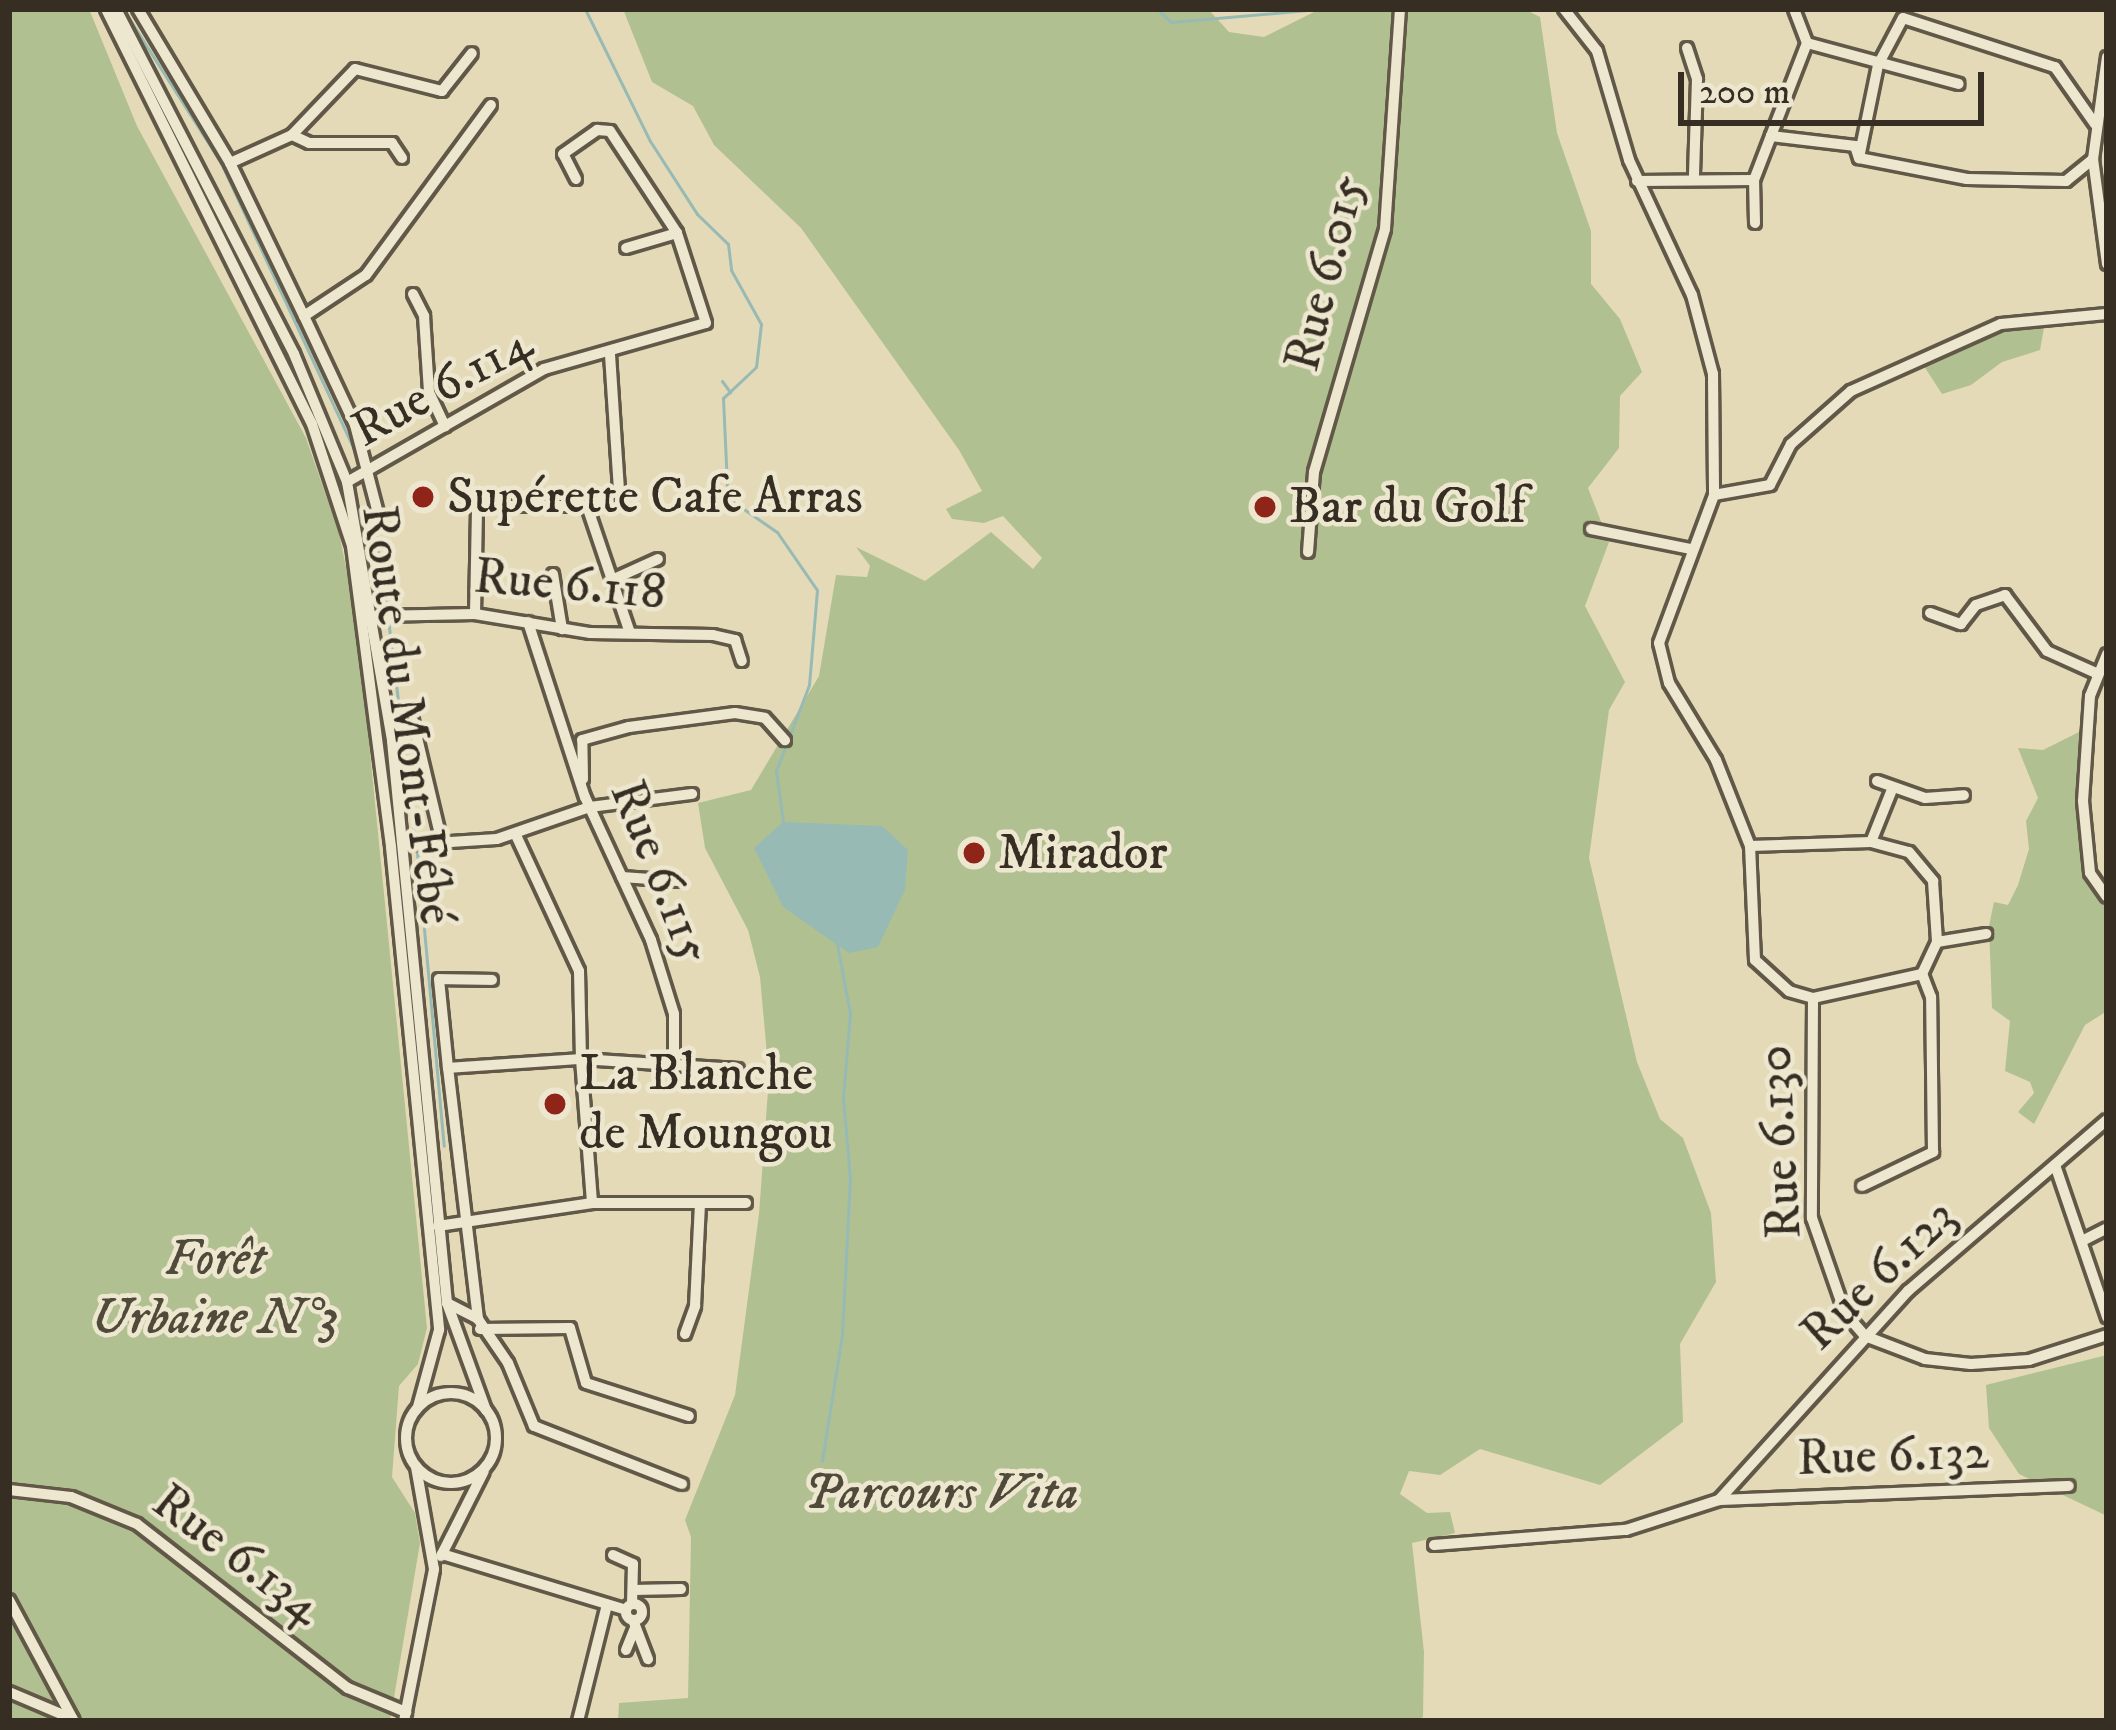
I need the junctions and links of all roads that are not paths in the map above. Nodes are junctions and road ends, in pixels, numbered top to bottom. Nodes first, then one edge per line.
1 (106, 9) edge
2 (116, 9) edge
3 (138, 9) edge
4 (1564, 9) edge
5 (1794, 9) edge
6 (1400, 15) edge
7 (1808, 43) junction
8 (1687, 48) dead end
9 (472, 53) dead end
10 (2107, 57) edge
11 (1878, 65) junction
12 (1959, 84) dead end
13 (491, 105) dead end
14 (2095, 124) junction
15 (292, 135) junction
16 (1771, 136) junction
17 (402, 158) dead end
18 (1859, 158) junction
19 (2092, 159) junction
20 (230, 163) junction
21 (1694, 175) junction
22 (576, 178) dead end
23 (1754, 180) junction
24 (1636, 181) junction
25 (1755, 224) dead end
26 (677, 233) junction
27 (626, 248) dead end
28 (2107, 264) edge
29 (413, 294) dead end
30 (2107, 314) edge
31 (304, 316) junction
32 (610, 353) junction
33 (445, 427) junction
34 (371, 474) junction
35 (347, 482) junction
36 (1714, 495) junction
37 (587, 506) junction
38 (378, 512) dead end
39 (1591, 529) dead end
40 (1690, 549) junction
41 (1308, 552) dead end
42 (658, 559) dead end
43 (553, 574) dead end
44 (616, 578) junction
45 (1930, 613) dead end
46 (475, 614) junction
47 (376, 616) junction
48 (528, 622) junction
49 (562, 629) junction
50 (630, 634) junction
51 (2107, 654) edge
52 (742, 661) dead end
53 (2096, 673) junction
54 (413, 721) dead end
55 (784, 740) dead end
56 (1876, 781) dead end
57 (583, 782) junction
58 (1891, 792) junction
59 (692, 794) dead end
60 (1964, 795) dead end
61 (590, 807) junction
62 (516, 835) junction
63 (1871, 842) junction
64 (442, 843) junction
65 (404, 845) junction
66 (1750, 847) junction
67 (622, 877) junction
68 (678, 881) dead end
69 (2107, 897) edge
70 (1986, 934) dead end
71 (1936, 942) junction
72 (1922, 974) junction
73 (492, 980) dead end
74 (1813, 998) junction
75 (581, 1059) junction
76 (674, 1066) junction
77 (448, 1068) junction
78 (738, 1069) dead end
79 (2107, 1120) edge
80 (2055, 1166) junction
81 (1862, 1186) dead end
82 (592, 1203) junction
83 (700, 1203) junction
84 (746, 1203) dead end
85 (438, 1226) junction
86 (466, 1226) junction
87 (2107, 1228) edge
88 (2082, 1241) junction
89 (448, 1303) junction
90 (2107, 1317) edge
91 (479, 1324) junction
92 (685, 1334) dead end
93 (2107, 1335) edge
94 (1865, 1336) junction
95 (418, 1407) junction
96 (486, 1410) junction
97 (689, 1416) dead end
98 (486, 1465) junction
99 (416, 1467) junction
100 (682, 1484) dead end
101 (2069, 1486) dead end
102 (9, 1490) edge
103 (1719, 1500) junction
104 (1434, 1545) dead end
105 (442, 1554) junction
106 (613, 1555) dead end
107 (434, 1569) junction
108 (681, 1589) dead end
109 (9, 1600) edge
110 (607, 1605) junction
111 (632, 1611) junction
112 (626, 1650) dead end
113 (649, 1659) dead end
114 (9, 1692) edge
115 (405, 1716) edge
116 (74, 1720) edge
117 (578, 1721) edge

1 - 95 street, Route du Mont-Fébé
2 - 35 street, Route du Mont-Fébé
3 - 20 street
4 - 24 street
5 - 7 street
6 - 41 street, Rue 6.015
7 - 11 street
7 - 16 street
8 - 21 street
9 - 15 street
10 - 14 street
11 - 12 street
11 - 14 street
11 - 18 street
13 - 31 street
14 - 19 street
15 - 17 street
15 - 20 street
16 - 18 street
16 - 23 street
18 - 19 street
19 - 28 street
20 - 31 street
21 - 23 street
21 - 24 street
22 - 26 street
23 - 25 street
24 - 36 street
26 - 27 street
26 - 32 street, Rue 6.114
29 - 33 street
30 - 36 street
31 - 34 street
32 - 33 street, Rue 6.114
32 - 37 street
33 - 34 street, Rue 6.114
34 - 35 street, Rue 6.114
34 - 38 street
35 - 47 street, Route du Mont-Fébé
36 - 40 street
37 - 44 street
37 - 46 street
39 - 40 street
40 - 66 street
42 - 44 street
43 - 49 street
44 - 50 street
45 - 53 street
46 - 47 street, Rue 6.118
46 - 48 street, Rue 6.118
47 - 65 street, Route du Mont-Fébé
48 - 49 street, Rue 6.118
48 - 57 street, Rue 6.115
49 - 50 street, Rue 6.118
50 - 52 street, Rue 6.118
51 - 53 street
53 - 69 street
54 - 64 street
55 - 57 street
56 - 58 street
57 - 61 street, Rue 6.115
58 - 60 street
58 - 63 street
59 - 61 street
61 - 62 street
61 - 67 street, Rue 6.115
62 - 64 street
62 - 75 street
63 - 66 street
63 - 71 street
64 - 65 street
65 - 85 street, Route du Mont-Fébé
66 - 74 street
67 - 68 street
67 - 76 street, Rue 6.115
70 - 71 street
71 - 72 street
72 - 74 street
72 - 81 street
73 - 77 street
74 - 94 street, Rue 6.130
75 - 76 street
75 - 77 street
75 - 82 street
76 - 78 street
77 - 86 street
79 - 80 street, Rue 6.123
80 - 88 street
80 - 94 street, Rue 6.123
82 - 83 street
82 - 86 street
83 - 84 street
83 - 92 street
85 - 86 street
85 - 89 street, Route du Mont-Fébé
86 - 91 street
87 - 88 street
88 - 90 street
89 - 91 street
89 - 96 street, Route du Mont-Fébé
91 - 97 street
91 - 100 street
93 - 94 street
94 - 103 street, Rue 6.123
95 - 96 street
95 - 99 street
96 - 98 street
98 - 99 street
98 - 105 street
99 - 107 street
101 - 103 street, Rue 6.132
102 - 115 street, Rue 6.134
103 - 104 street
105 - 107 street
105 - 110 street
106 - 111 street
107 - 115 street
108 - 111 street
109 - 116 street
110 - 111 street
110 - 117 street
111 - 112 street
111 - 113 street
114 - 116 street

